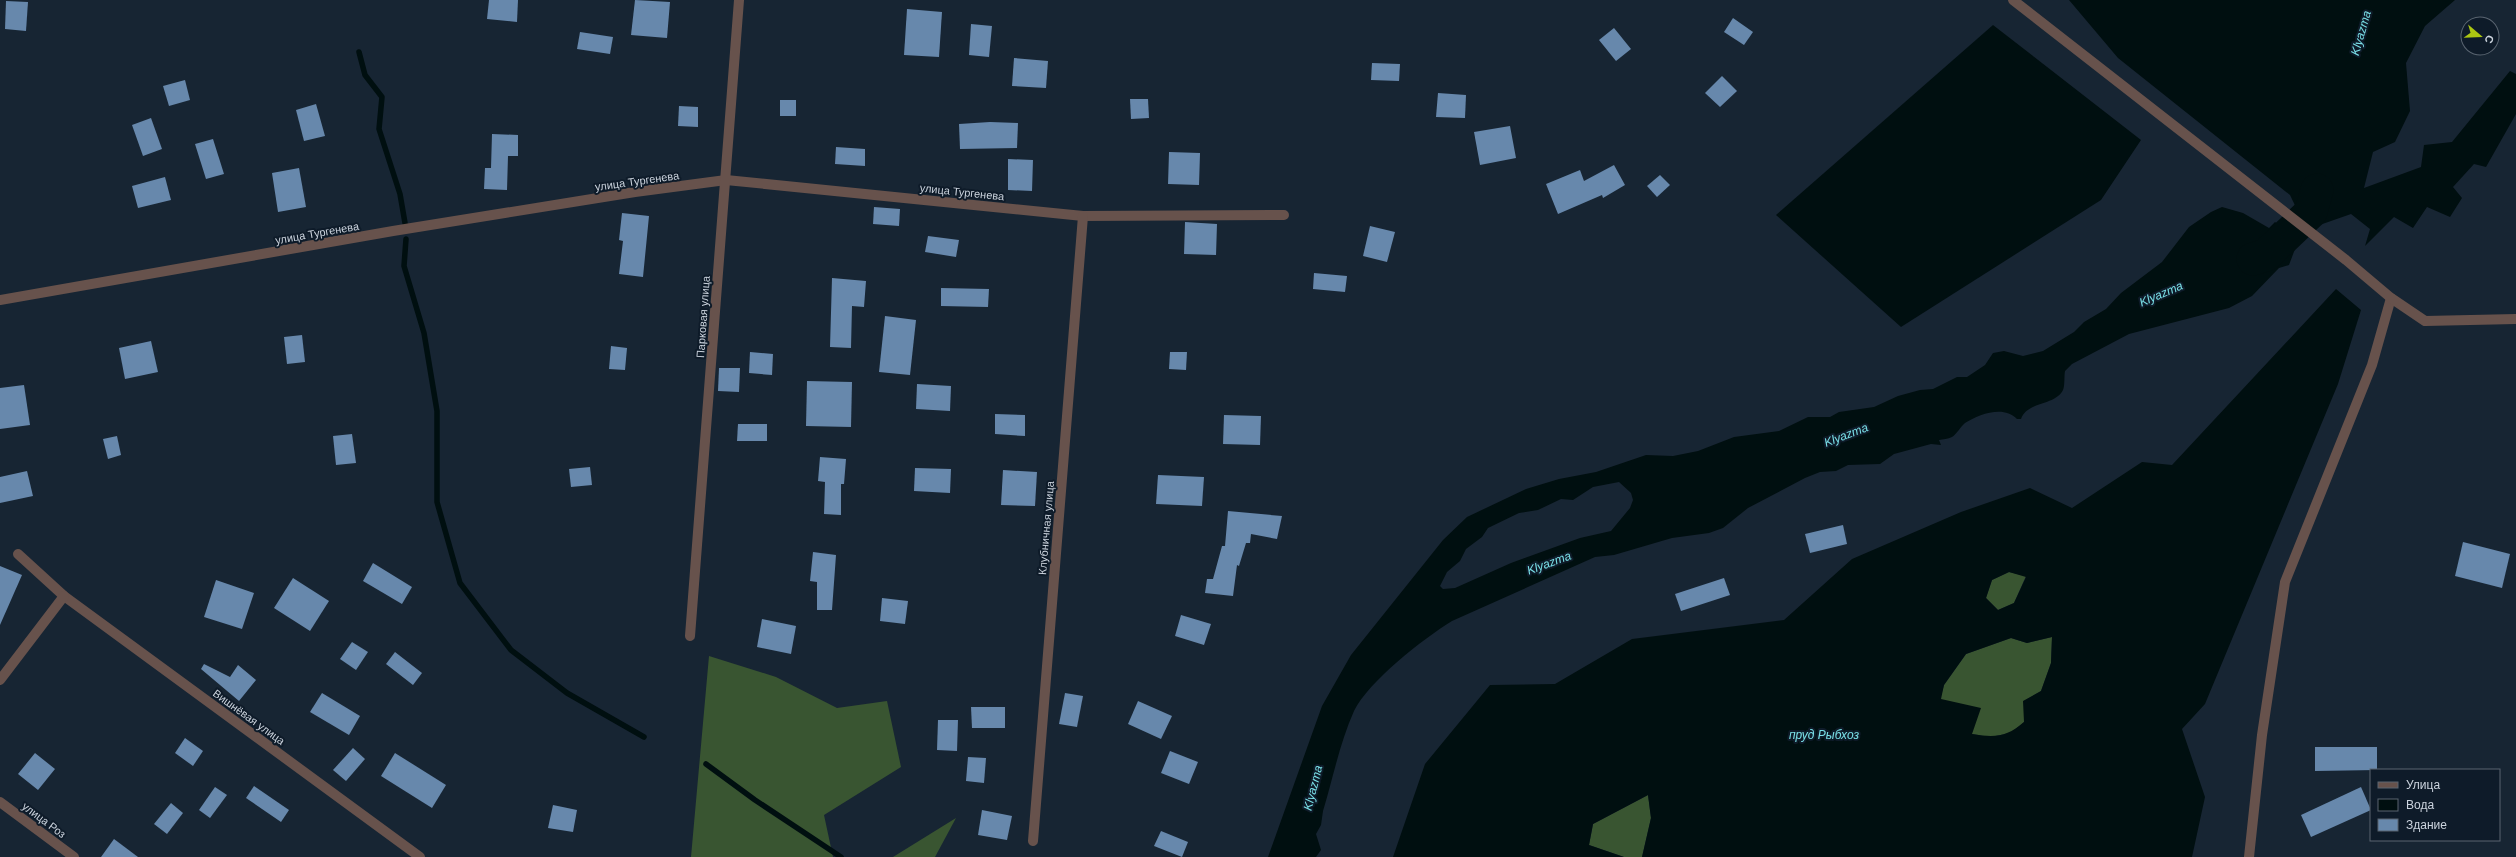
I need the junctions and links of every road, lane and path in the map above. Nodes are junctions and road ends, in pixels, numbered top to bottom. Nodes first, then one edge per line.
1 (739, 0) edge
2 (2013, 0) edge
3 (726, 180) junction
4 (1284, 215) dead end
5 (1083, 216) junction
6 (2391, 298) junction
7 (0, 300) edge
8 (2516, 319) edge
9 (18, 554) dead end
10 (64, 596) junction
11 (690, 636) dead end
12 (0, 680) edge
13 (0, 802) edge
14 (1033, 842) dead end
15 (74, 857) edge
16 (420, 857) edge
17 (2249, 857) edge

1 - 3 street, Парковая улица
2 - 6 street
3 - 5 street, улица Тургенева
3 - 7 street, улица Тургенева
3 - 11 street, Парковая улица
4 - 5 street, улица Тургенева
5 - 14 street, Клубничная улица
6 - 8 street
6 - 17 street
9 - 10 street, Вишнёвая улица
10 - 12 street
10 - 16 street, Вишнёвая улица
13 - 15 street, улица Роз

